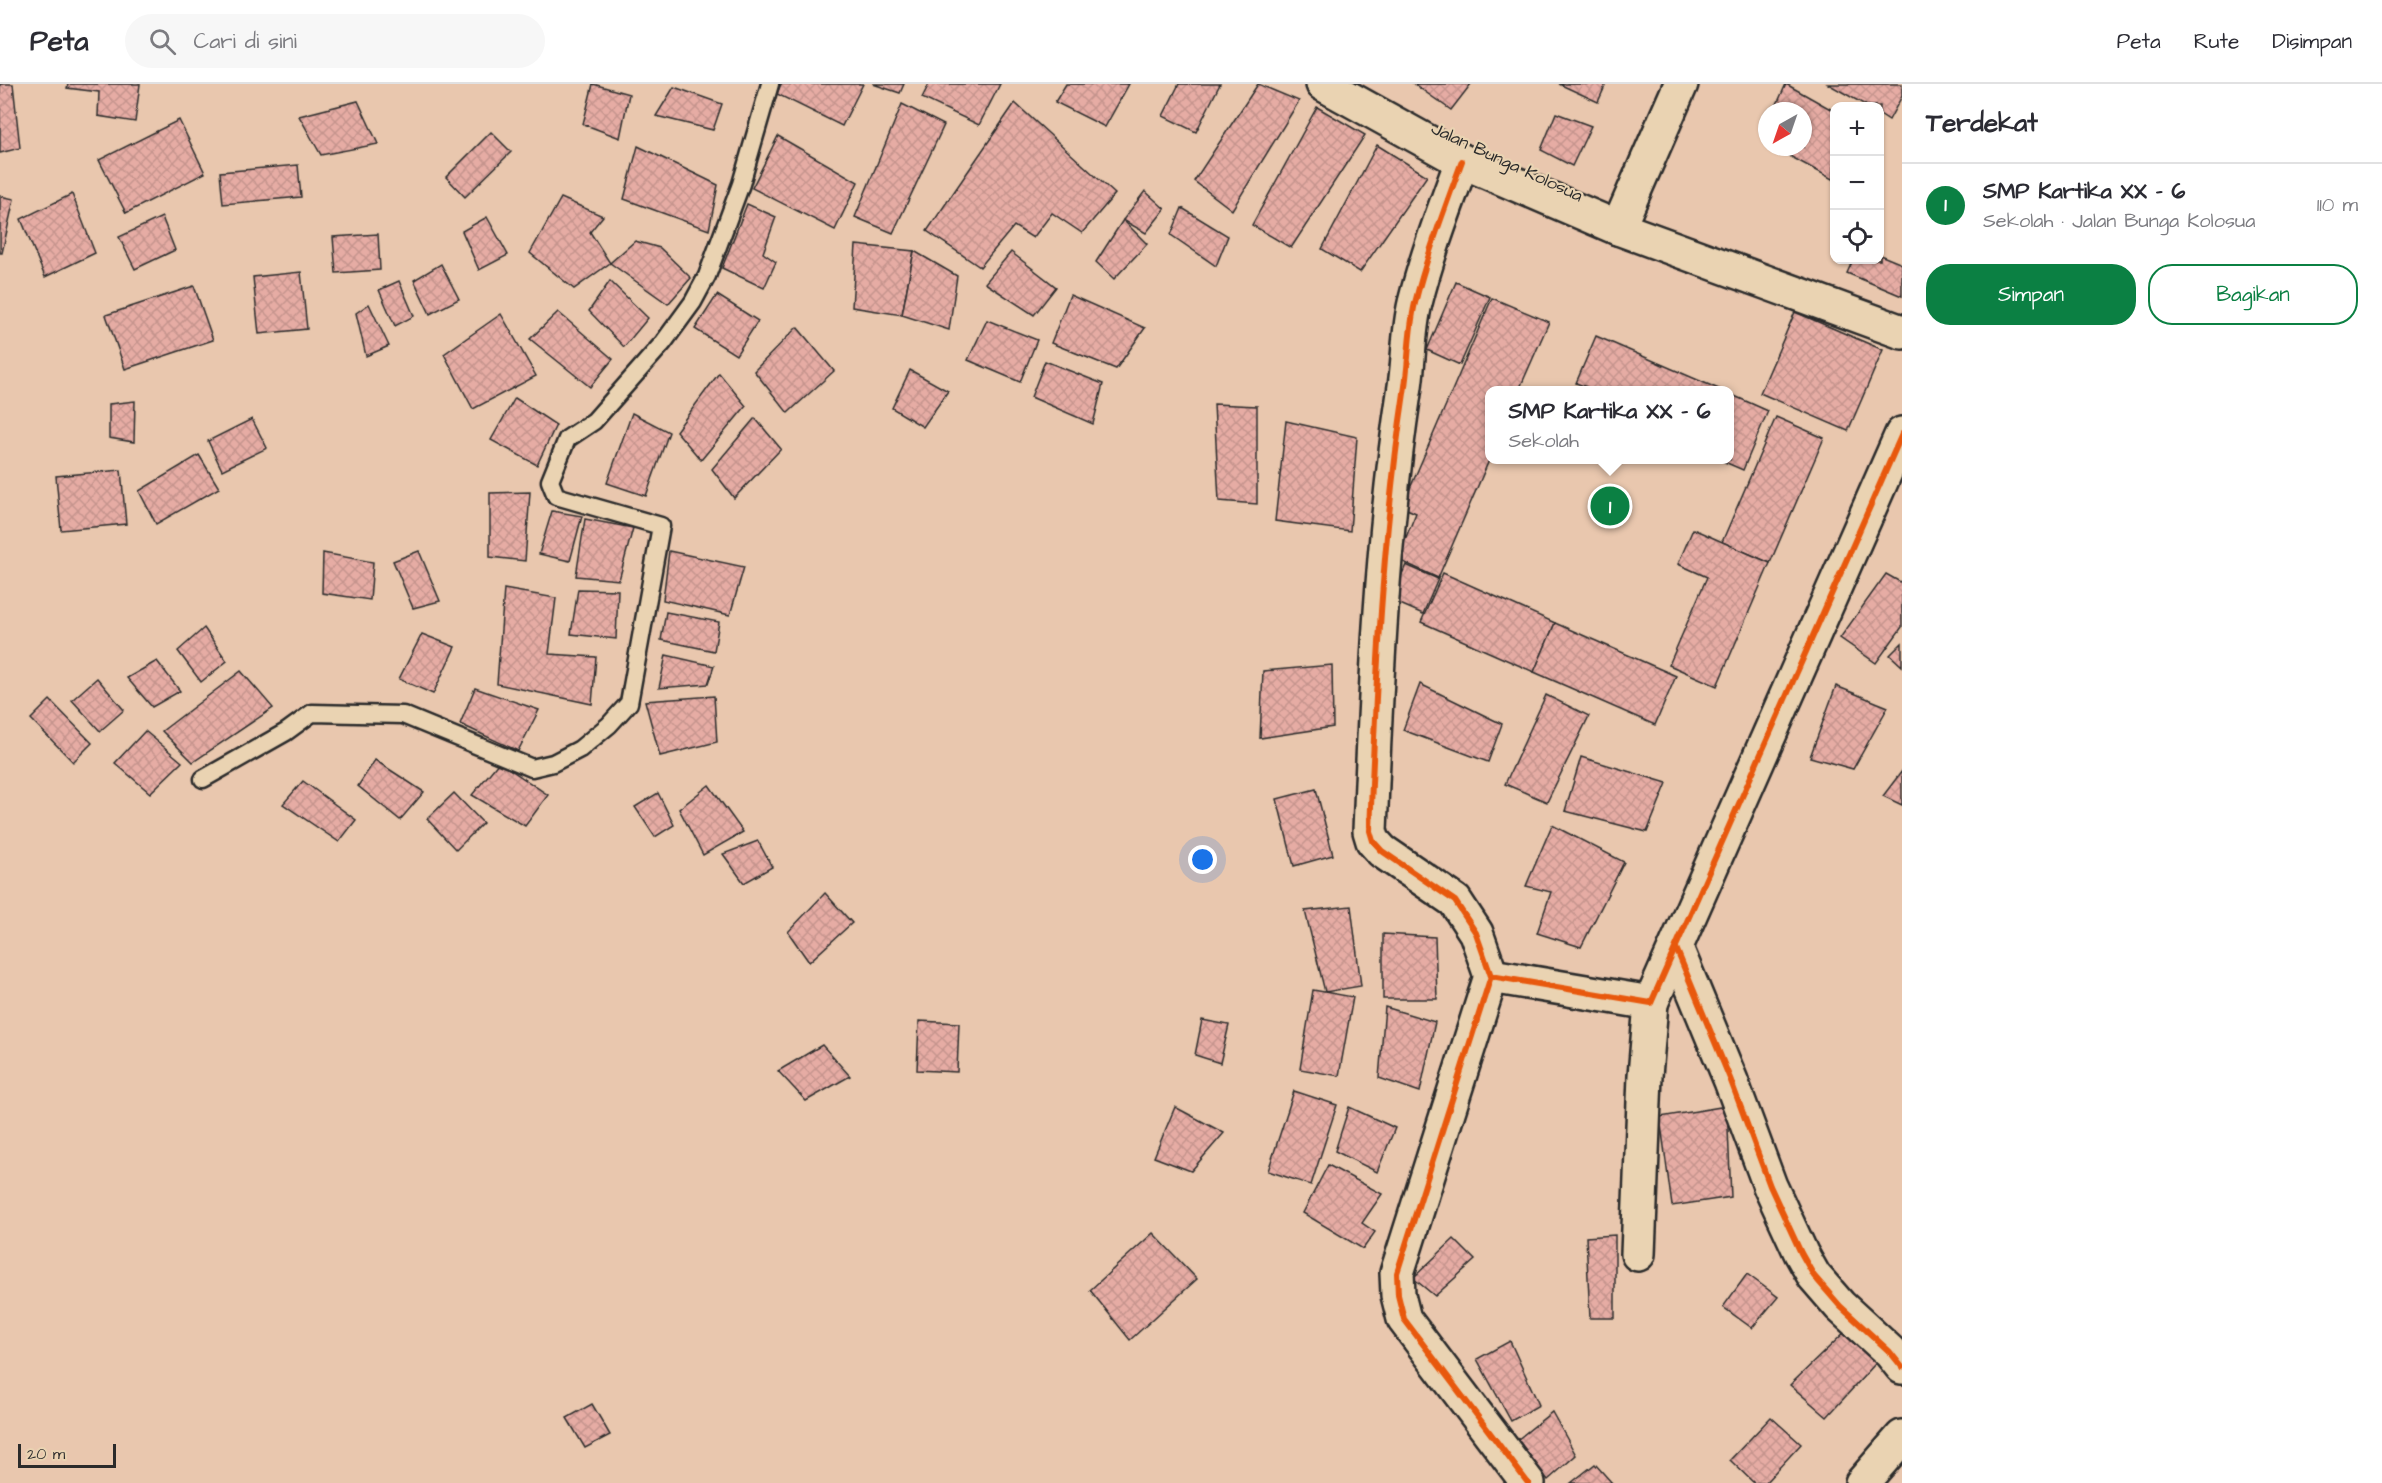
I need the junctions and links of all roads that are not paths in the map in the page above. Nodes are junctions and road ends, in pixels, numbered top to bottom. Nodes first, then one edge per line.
1 (770, 84) edge
2 (1323, 84) edge
3 (1681, 84) edge
4 (1462, 161) junction
5 (1618, 228) junction
6 (1902, 332) edge
7 (1902, 434) edge
8 (203, 779) dead end
9 (1676, 948) junction
10 (1491, 976) junction
11 (1651, 1004) junction
12 (1638, 1254) dead end
13 (1902, 1367) edge
14 (1902, 1437) edge
15 (1528, 1483) edge
16 (1862, 1483) edge

1 - 8 lane
2 - 4 street, Jalan Bunga Kolosua
3 - 5 street
4 - 5 street, Jalan Bunga Kolosua
4 - 10 street
5 - 6 street, Jalan Bunga Kolosua
7 - 9 street
9 - 11 street
9 - 13 street
10 - 11 street
10 - 15 street
11 - 12 street
14 - 16 street

